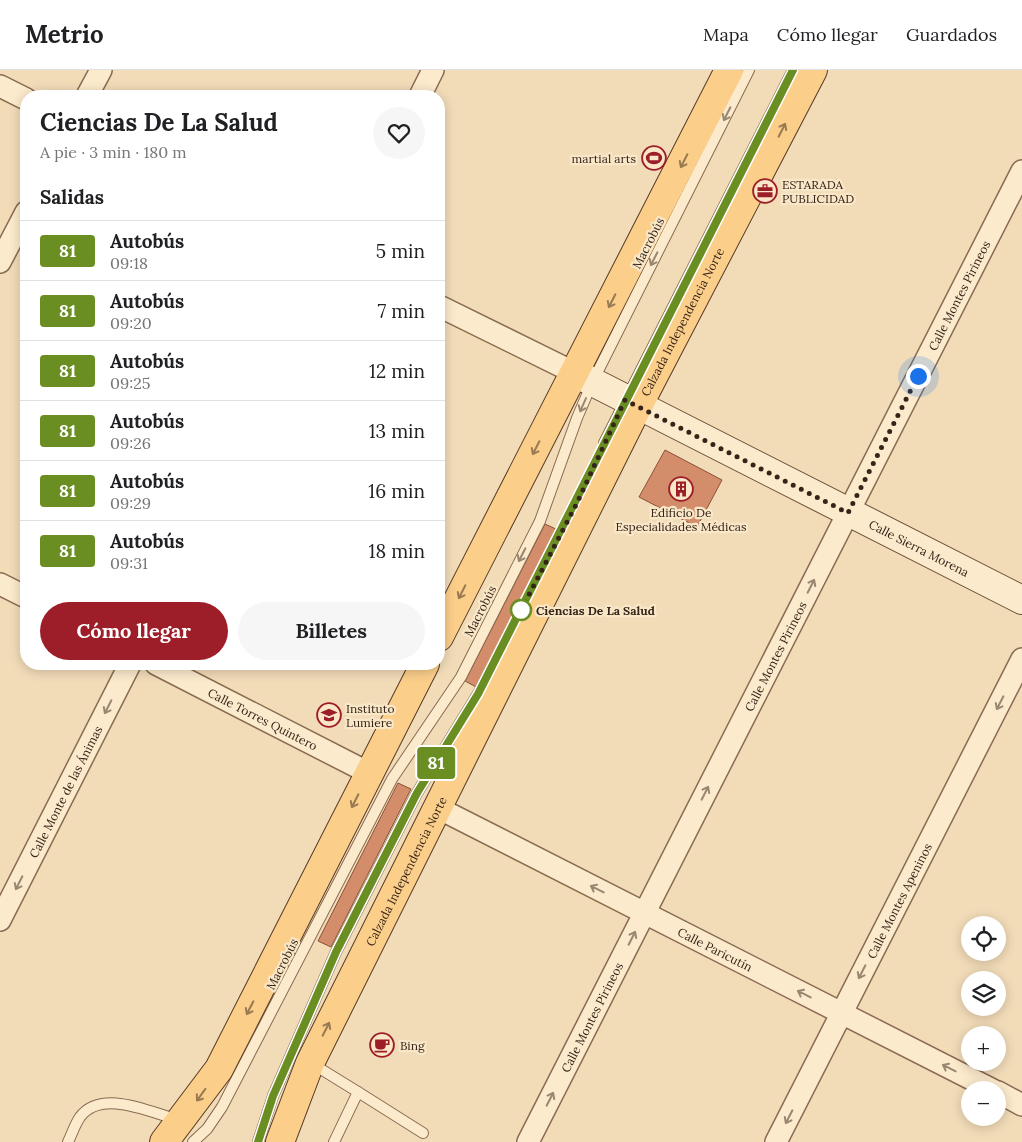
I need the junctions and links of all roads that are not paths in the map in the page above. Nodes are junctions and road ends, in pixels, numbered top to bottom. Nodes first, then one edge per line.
1 (101, 70) edge
2 (433, 70) edge
3 (729, 70) edge
4 (749, 70) edge
5 (793, 70) edge
6 (813, 70) edge
7 (0, 86) edge
8 (90, 90) edge
9 (423, 90) edge
10 (20, 96) edge
11 (1022, 172) edge
12 (20, 224) edge
13 (0, 262) edge
14 (445, 309) edge
15 (583, 378) junction
16 (631, 403) junction
17 (600, 452) dead end
18 (848, 513) junction
19 (0, 584) edge
20 (20, 594) edge
21 (1022, 600) edge
22 (445, 626) edge
23 (505, 643) dead end
24 (1022, 659) edge
25 (127, 670) edge
26 (168, 670) edge
27 (422, 670) edge
28 (369, 774) junction
29 (438, 808) junction
30 (645, 913) junction
31 (0, 920) edge
32 (842, 1013) junction
33 (310, 1063) junction
34 (975, 1081) edge
35 (358, 1092) junction
36 (1006, 1096) edge
37 (1022, 1105) edge
38 (187, 1132) edge
39 (423, 1133) dead end
40 (68, 1142) edge
41 (164, 1142) edge
42 (258, 1142) edge
43 (280, 1142) edge
44 (334, 1142) edge
45 (528, 1142) edge
46 (776, 1142) edge

1 - 8 street
2 - 9 street
3 -> 15 main road
4 -> 15 lane, Macrobús
5 - 16 lane
16 -> 6 main road, Calzada Independencia Norte
7 - 10 street
11 - 18 street, Calle Montes Pirineos
12 - 13 street
14 - 15 street
15 - 16 street, Calle Sierra Morena
15 -> 22 main road
15 -> 38 lane, Macrobús
16 - 17 lane
16 - 18 street, Calle Sierra Morena
16 - 29 main road, Calzada Independencia Norte
18 - 21 street, Calle Sierra Morena
30 -> 18 street, Calle Montes Pirineos
19 - 20 street
23 - 42 lane
24 -> 32 street, Calle Montes Apeninos
25 -> 31 street, Calle Monte de las Ánimas
26 - 28 street, Calle Torres Quintero
27 - 28 main road
28 -> 38 main road
30 -> 29 street, Calle Paricutín
33 -> 29 main road, Calzada Independencia Norte
32 -> 30 street, Calle Paricutín
45 -> 30 street, Calle Montes Pirineos
34 -> 32 street, Calle Paricutín
32 -> 46 street, Calle Montes Apeninos
33 - 35 lane
33 - 43 main road, Calzada Independencia Norte
35 - 39 lane
35 - 44 lane
36 - 37 street
38 - 40 lane
38 - 41 main road

